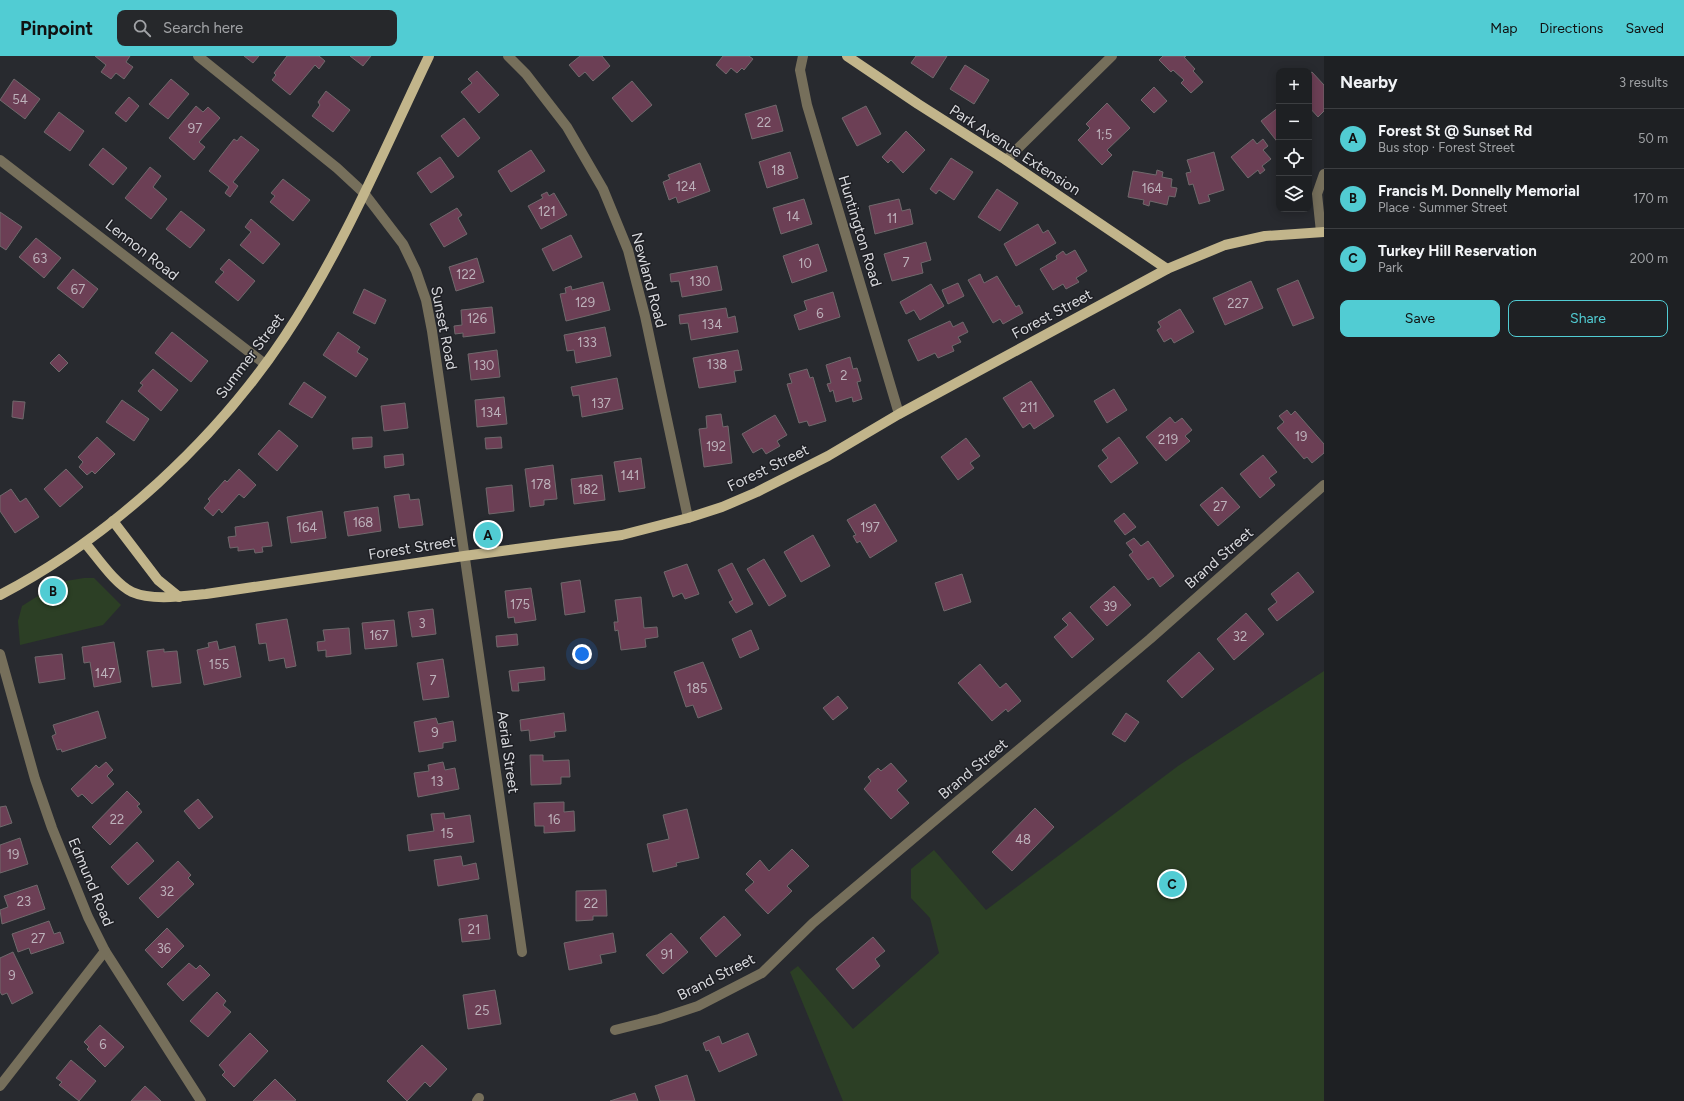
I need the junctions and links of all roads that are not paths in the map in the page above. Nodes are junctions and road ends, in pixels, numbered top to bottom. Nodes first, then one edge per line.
1 (198, 56) edge
2 (429, 56) edge
3 (508, 56) edge
4 (802, 56) edge
5 (847, 56) edge
6 (1112, 56) edge
7 (0, 160) edge
8 (1006, 160) junction
9 (1324, 174) edge
10 (364, 193) junction
11 (1323, 232) edge
12 (1167, 269) junction
13 (265, 364) junction
14 (899, 414) junction
15 (1324, 486) edge
16 (688, 518) junction
17 (113, 521) junction
18 (85, 543) junction
19 (464, 556) junction
20 (0, 595) edge
21 (179, 597) junction
22 (0, 654) edge
23 (105, 951) junction
24 (522, 952) dead end
25 (615, 1030) dead end
26 (0, 1086) edge
27 (201, 1101) edge

1 - 10 street, Sunset Road
2 - 10 main road, Summer Street
3 - 16 street, Newland Road
4 - 14 street, Huntington Road
5 - 8 main road, Park Avenue Extension
6 - 8 street
7 - 13 street, Lennon Road
8 - 12 main road, Park Avenue Extension
9 - 11 street
10 - 13 main road, Summer Street
10 - 19 street, Sunset Road
11 - 12 main road, Forest Street
12 - 14 main road, Forest Street
13 - 17 main road, Summer Street
14 - 16 main road, Forest Street
15 - 25 street, Brand Street
16 - 19 main road, Forest Street
17 - 18 main road, Summer Street
17 - 21 main road
18 - 20 main road, Summer Street
18 - 21 main road, Forest Street
19 - 21 main road, Forest Street
19 - 24 street, Aerial Street
22 - 23 street, Edmund Road
23 - 26 street
23 - 27 street, Edmund Road

